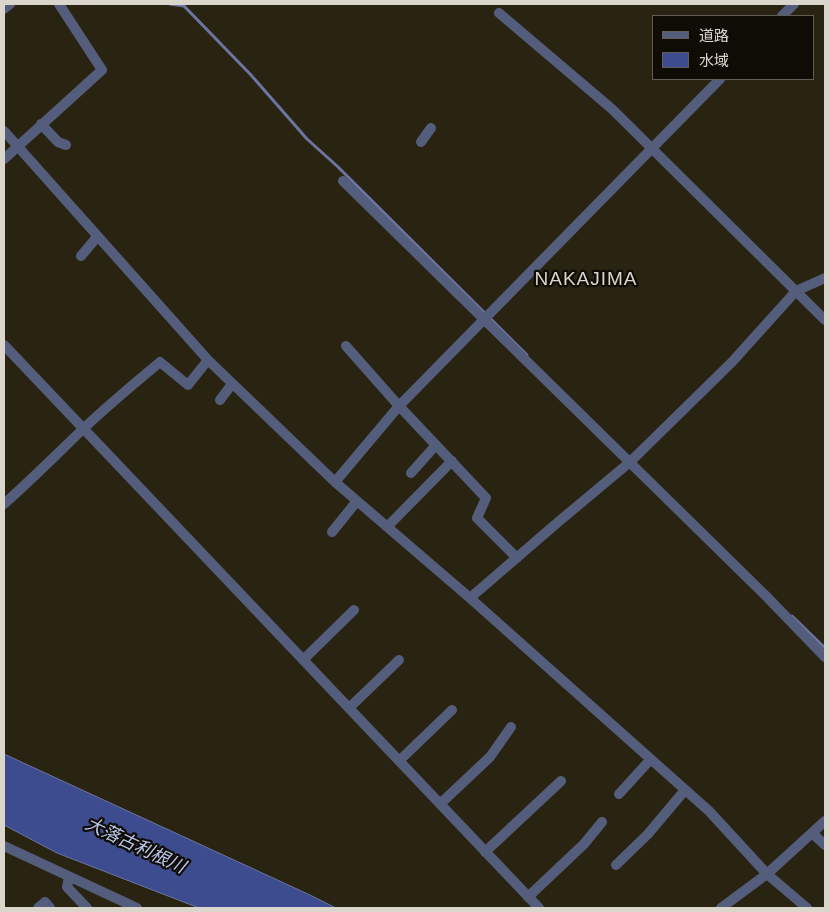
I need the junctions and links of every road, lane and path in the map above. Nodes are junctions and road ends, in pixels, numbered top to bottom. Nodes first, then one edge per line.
1 (10, 4) edge
2 (59, 4) edge
3 (794, 4) edge
4 (4, 9) edge
5 (499, 12) dead end
6 (783, 15) edge
7 (719, 80) edge
8 (41, 124) junction
9 (431, 128) dead end
10 (4, 131) edge
11 (421, 142) dead end
12 (16, 146) junction
13 (66, 146) dead end
14 (651, 149) junction
15 (4, 159) edge
16 (343, 181) dead end
17 (97, 237) junction
18 (81, 256) dead end
19 (825, 278) edge
20 (796, 291) junction
21 (484, 320) junction
22 (825, 320) edge
23 (4, 344) edge
24 (346, 346) dead end
25 (208, 360) junction
26 (232, 384) junction
27 (220, 400) dead end
28 (399, 406) junction
29 (83, 428) junction
30 (436, 445) junction
31 (452, 462) junction
32 (630, 462) junction
33 (410, 473) dead end
34 (335, 482) junction
35 (357, 501) junction
36 (4, 504) edge
37 (387, 527) junction
38 (332, 532) dead end
39 (517, 558) junction
40 (470, 598) junction
41 (354, 610) dead end
42 (825, 657) edge
43 (303, 660) junction
44 (399, 660) dead end
45 (349, 708) junction
46 (452, 710) dead end
47 (511, 727) dead end
48 (650, 760) junction
49 (399, 761) junction
50 (561, 781) dead end
51 (685, 790) junction
52 (618, 794) dead end
53 (440, 804) junction
54 (825, 821) edge
55 (602, 822) dead end
56 (812, 833) junction
57 (825, 845) edge
58 (4, 846) edge
59 (486, 852) junction
60 (616, 865) dead end
61 (767, 874) junction
62 (69, 877) junction
63 (528, 897) junction
64 (38, 908) edge
65 (50, 908) edge
66 (86, 908) edge
67 (137, 908) edge
68 (539, 908) edge
69 (721, 908) edge
70 (807, 908) edge

1 - 4 street
2 - 8 street
3 - 6 street
5 - 14 street
7 - 14 street
8 - 12 street
8 - 13 street
9 - 11 street
10 - 12 street
12 - 15 street
12 - 17 street
14 - 20 street
14 - 21 street
16 - 21 street
17 - 18 street
17 - 25 street
19 - 20 street
20 - 22 street
20 - 32 street
21 - 28 street
21 - 32 street
23 - 29 street
24 - 28 street
25 - 26 street
25 - 29 street
26 - 27 street
26 - 34 street
28 - 30 street
28 - 34 street
29 - 36 street
29 - 43 street
30 - 31 street
30 - 33 street
31 - 37 street
31 - 39 street
32 - 39 street
32 - 42 street
34 - 35 street
35 - 37 street
35 - 38 street
37 - 40 street
39 - 40 street
40 - 48 street
41 - 43 street
43 - 45 street
44 - 45 street
45 - 49 street
46 - 49 street
47 - 53 street
48 - 51 street
48 - 52 street
49 - 53 street
50 - 59 street
51 - 60 street
51 - 61 street
53 - 59 street
54 - 56 street
55 - 63 street
56 - 57 street
56 - 61 street
58 - 62 street
59 - 63 street
61 - 69 street
61 - 70 street
62 - 66 street
62 - 67 street
63 - 68 street
64 - 65 street

